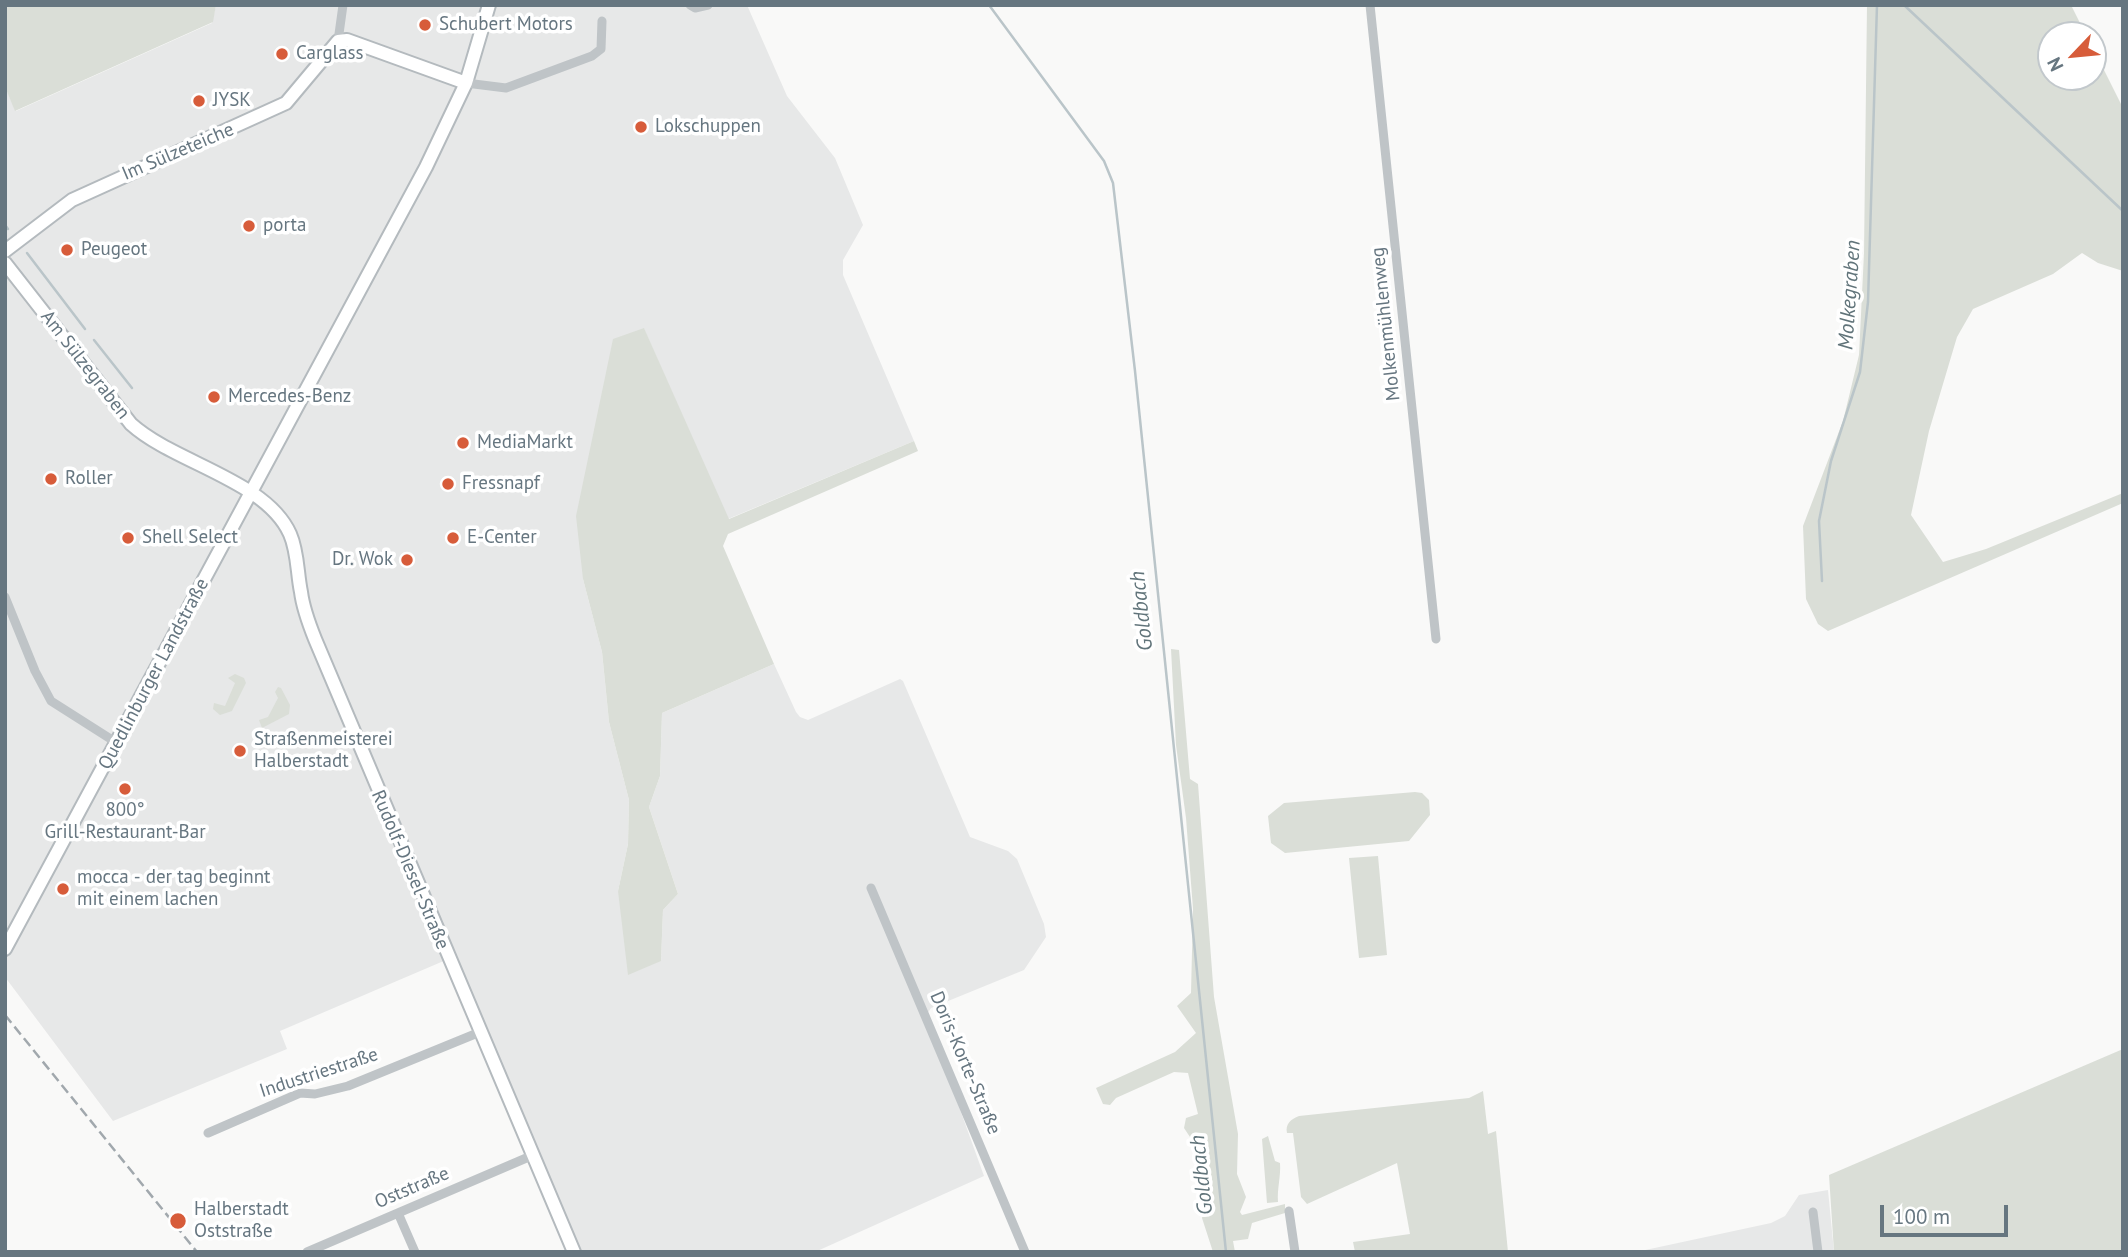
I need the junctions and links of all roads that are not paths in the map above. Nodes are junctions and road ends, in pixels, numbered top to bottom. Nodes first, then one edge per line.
1 (343, 5) edge
2 (489, 5) edge
3 (690, 5) edge
4 (708, 5) edge
5 (1370, 5) edge
6 (602, 21) dead end
7 (338, 41) junction
8 (466, 83) junction
9 (5, 251) edge
10 (5, 263) edge
11 (250, 494) junction
12 (5, 597) edge
13 (1436, 639) dead end
14 (117, 743) junction
15 (871, 888) dead end
16 (5, 949) edge
17 (480, 1032) junction
18 (208, 1133) dead end
19 (531, 1156) junction
20 (1289, 1211) dead end
21 (1813, 1212) dead end
22 (398, 1213) junction
23 (307, 1252) edge
24 (415, 1252) edge
25 (574, 1252) edge
26 (1025, 1252) edge
27 (1294, 1252) edge
28 (1818, 1252) edge

1 - 7 street
2 - 8 street
3 - 4 street
5 - 13 street, Molkenmühlenweg
6 - 8 street
7 - 8 street
7 - 9 street, Im Sülzeteiche
8 - 11 street, Quedlinburger Landstraße
10 - 11 street, Am Sülzegraben
11 - 14 street, Quedlinburger Landstraße
11 - 17 street, Rudolf-Diesel-Straße
12 - 14 street
14 - 16 street, Quedlinburger Landstraße
15 - 26 street, Doris-Korte-Straße
17 - 18 street, Industriestraße
17 - 19 street, Rudolf-Diesel-Straße
19 - 22 street, Oststraße
19 - 25 street, Rudolf-Diesel-Straße
20 - 27 street
21 - 28 street
22 - 23 street, Oststraße
22 - 24 street

